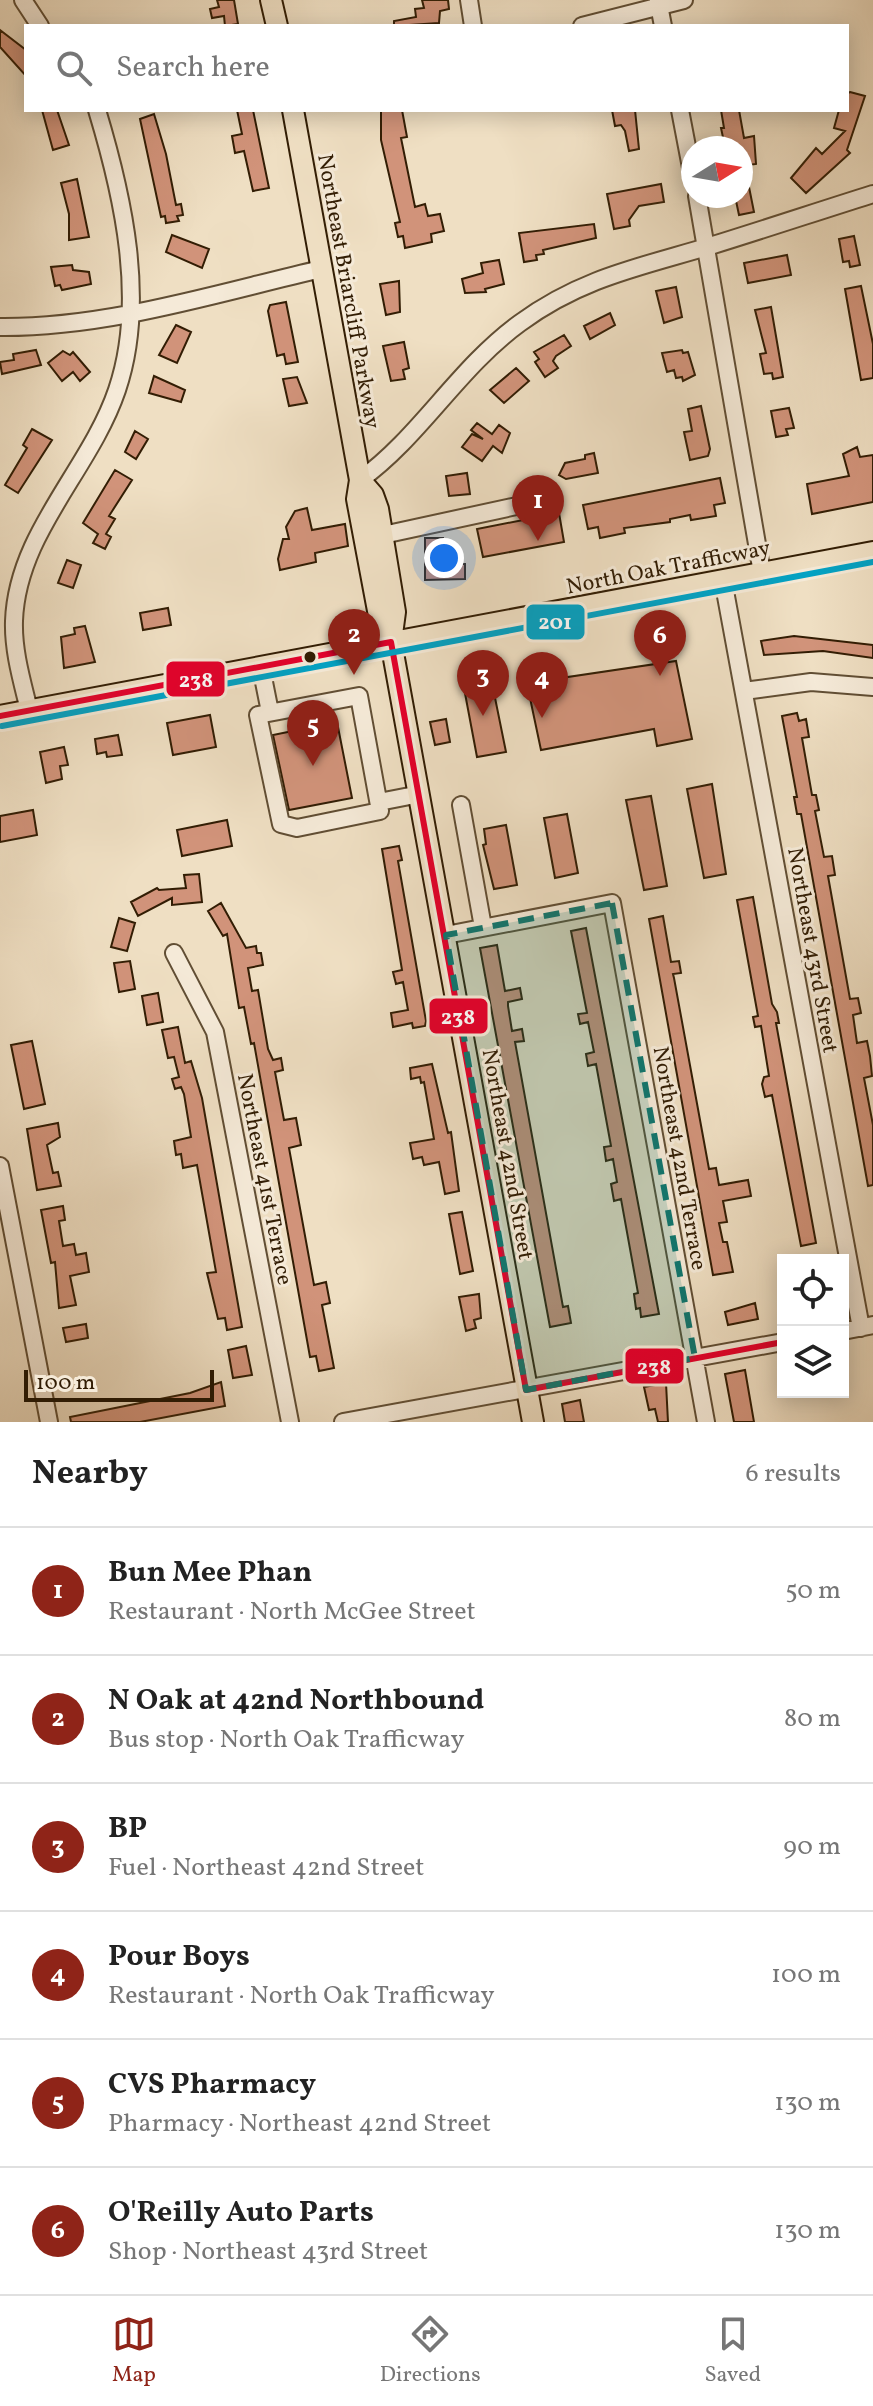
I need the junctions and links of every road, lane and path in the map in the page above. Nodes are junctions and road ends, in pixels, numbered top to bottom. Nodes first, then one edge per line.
1 (23, 0) edge
2 (271, 0) edge
3 (469, 0) edge
4 (684, 0) edge
5 (658, 4) edge
6 (39, 24) edge
7 (277, 24) edge
8 (473, 24) edge
9 (589, 24) edge
10 (663, 24) edge
11 (97, 112) edge
12 (293, 112) edge
13 (680, 112) edge
14 (685, 136) edge
15 (873, 194) edge
16 (699, 208) edge
17 (707, 247) junction
18 (321, 269) junction
19 (129, 312) junction
20 (0, 327) edge
21 (360, 480) junction
22 (549, 499) dead end
23 (383, 535) junction
24 (873, 552) edge
25 (762, 573) junction
26 (723, 580) junction
27 (391, 642) junction
28 (261, 667) junction
29 (873, 687) edge
30 (744, 691) junction
31 (29, 710) junction
32 (270, 712) junction
33 (0, 716) edge
34 (420, 794) junction
35 (379, 802) junction
36 (461, 805) dead end
37 (483, 927) junction
38 (446, 935) junction
39 (174, 953) dead end
40 (0, 1166) edge
41 (867, 1327) edge
42 (777, 1343) edge
43 (695, 1358) junction
44 (526, 1390) junction
45 (49, 1422) edge
46 (290, 1422) edge
47 (343, 1422) edge
48 (533, 1422) edge
49 (706, 1422) edge

1 - 6 street
2 - 7 main road
3 - 8 street
4 - 5 street
5 - 9 street
5 - 10 street
11 - 19 street
12 - 18 main road, Northeast Briarcliff Parkway
13 - 14 street
15 - 17 street
16 - 17 street
17 - 21 street
17 - 25 street
18 - 19 street
18 - 21 main road, Northeast Briarcliff Parkway
19 - 20 street
19 - 31 street
21 - 23 main road, Northeast Briarcliff Parkway
21 - 27 main road, Northeast Briarcliff Parkway
22 - 23 street
23 - 27 main road, Northeast Briarcliff Parkway
24 - 25 main road, North Oak Trafficway
25 - 26 main road, North Oak Trafficway
26 - 27 main road, North Oak Trafficway
26 - 30 street, Northeast 43rd Street
27 - 28 main road, North Oak Trafficway
27 - 34 main road, Northeast 42nd Street
28 - 31 main road, North Oak Trafficway
28 - 32 street
29 - 30 street
30 - 41 street, Northeast 43rd Street
31 - 33 main road, North Oak Trafficway
32 - 35 street
32 - 35 street
34 - 35 street
34 - 38 main road, Northeast 42nd Street
36 - 37 street
37 - 38 street
37 - 43 street, Northeast 42nd Terrace
38 - 44 main road, Northeast 42nd Street
39 - 46 street, Northeast 41st Terrace
40 - 45 street
42 - 43 street
43 - 44 street
43 - 49 street, Northeast 42nd Terrace
44 - 47 street
44 - 48 main road, Northeast 42nd Street

